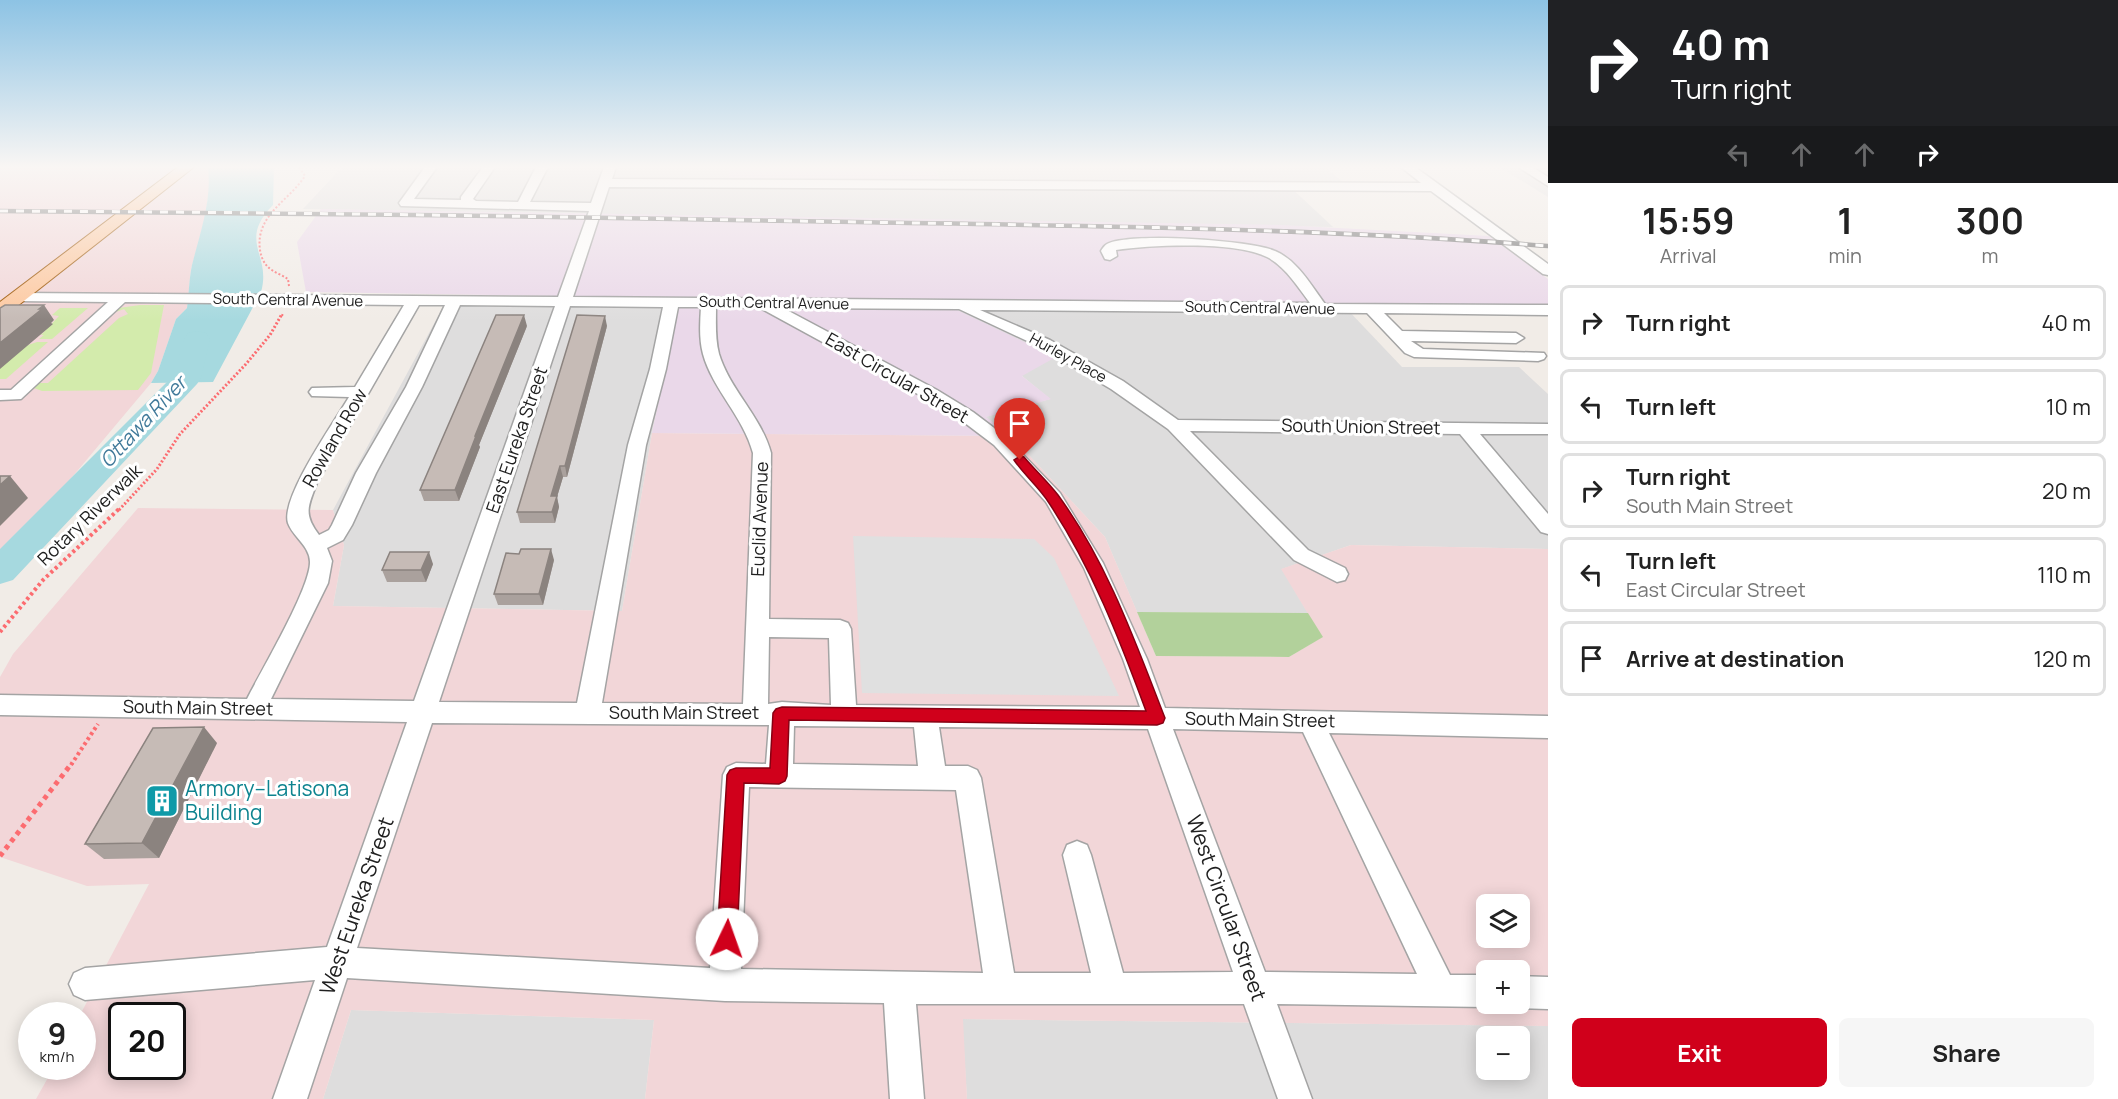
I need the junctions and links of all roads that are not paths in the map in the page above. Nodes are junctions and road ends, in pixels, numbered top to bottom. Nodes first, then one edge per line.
1 (117, 218) edge
2 (593, 218) edge
3 (1476, 218) edge
4 (1110, 256) dead end
5 (1548, 271) edge
6 (9, 297) edge
7 (122, 297) junction
8 (414, 301) junction
9 (454, 301) junction
10 (564, 301) junction
11 (672, 302) junction
12 (710, 302) junction
13 (762, 303) junction
14 (955, 305) junction
15 (1321, 308) junction
16 (1485, 310) junction
17 (1548, 310) edge
18 (0, 311) edge
19 (1377, 315) junction
20 (1499, 322) junction
21 (1398, 336) junction
22 (1516, 338) junction
23 (1543, 360) edge
24 (318, 392) dead end
25 (360, 392) junction
26 (0, 395) edge
27 (1174, 425) junction
28 (1465, 428) junction
29 (1548, 429) edge
30 (1548, 527) edge
31 (315, 545) junction
32 (1337, 574) dead end
33 (756, 628) junction
34 (0, 705) edge
35 (254, 709) junction
36 (424, 712) junction
37 (588, 712) junction
38 (754, 713) junction
39 (782, 713) junction
40 (844, 714) junction
41 (925, 715) junction
42 (1157, 718) junction
43 (1310, 721) junction
44 (1548, 727) edge
45 (779, 776) junction
46 (933, 778) junction
47 (1077, 855) dead end
48 (338, 962) junction
49 (85, 984) dead end
50 (725, 986) junction
51 (1254, 987) junction
52 (899, 988) junction
53 (1111, 988) junction
54 (1001, 989) junction
55 (1441, 991) junction
56 (1476, 992) edge
57 (1530, 992) edge
58 (1548, 993) edge
59 (290, 1099) edge
60 (907, 1099) edge
61 (1295, 1099) edge

1 - 6 main road
2 - 10 street, East Eureka Street
3 - 5 street
4 - 15 street
6 - 7 street, South Central Avenue
6 - 18 main road
7 - 8 street, South Central Avenue
7 - 26 street
8 - 9 street, South Central Avenue
8 - 25 street, Rowland Row
9 - 10 street, South Central Avenue
9 - 31 street
10 - 11 street, South Central Avenue
10 - 36 street, East Eureka Street
11 - 12 street, South Central Avenue
11 - 37 street
12 - 13 street, South Central Avenue
12 - 33 street, Euclid Avenue
13 - 14 street, South Central Avenue
13 - 42 street, East Circular Street
14 - 15 street, South Central Avenue
14 - 27 street, Hurley Place
15 - 19 street, South Central Avenue
16 - 17 street, South Central Avenue
16 - 19 street, South Central Avenue
16 - 20 street
19 - 20 street
19 - 21 street
20 - 22 street
21 - 22 street
21 - 23 street
22 - 23 street
24 - 25 street
25 - 31 street, Rowland Row
27 - 28 street, South Union Street
27 - 32 street, Hurley Place
28 - 29 street, South Union Street
28 - 30 street
31 - 35 street, Rowland Row
33 - 38 street, Euclid Avenue
33 - 40 street
34 - 35 street, South Main Street
35 - 36 street, South Main Street
36 - 37 street, South Main Street
36 - 48 street, West Eureka Street
37 - 38 street, South Main Street
38 - 39 street, South Main Street
39 - 40 street, South Main Street
39 - 45 street
40 - 41 street, South Main Street
41 - 42 street, South Main Street
41 - 46 street
42 - 43 street, South Main Street
42 - 51 street, West Circular Street
43 - 44 street, South Main Street
43 - 55 street
45 - 46 street
45 - 50 street
46 - 54 street
47 - 53 street
48 - 49 street
48 - 50 street
48 - 59 street, West Eureka Street
50 - 52 street
51 - 53 street
51 - 55 street
51 - 61 street, West Circular Street
52 - 54 street
52 - 60 street
53 - 54 street
55 - 56 street
57 - 58 street

